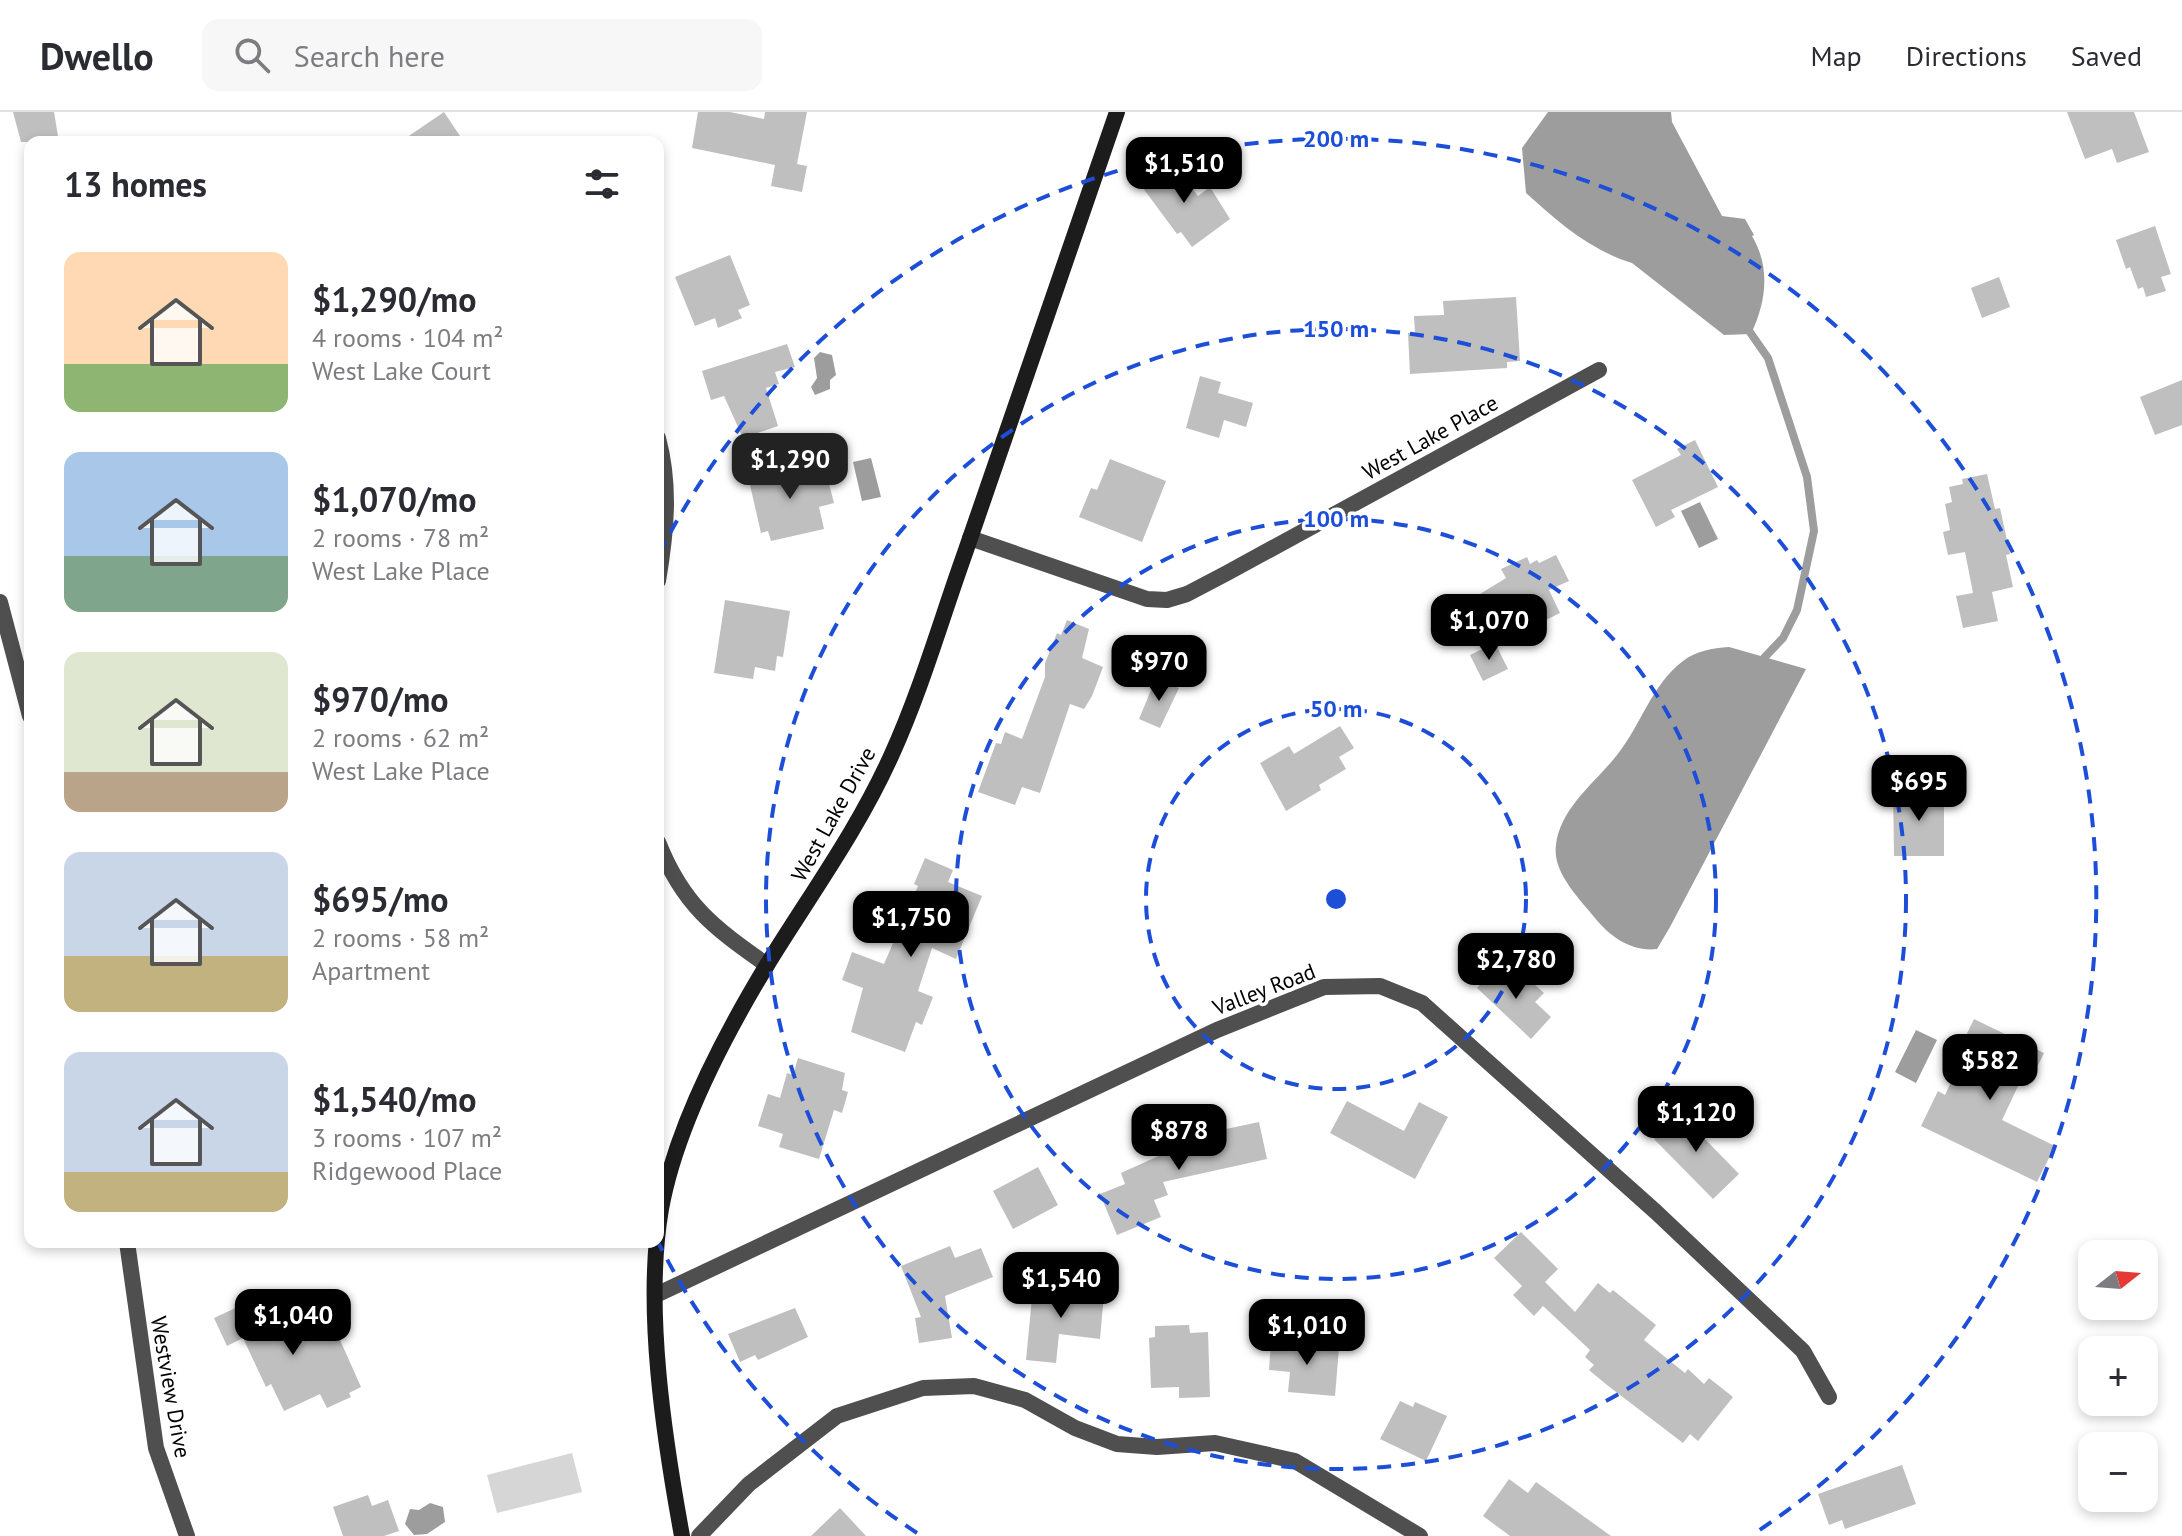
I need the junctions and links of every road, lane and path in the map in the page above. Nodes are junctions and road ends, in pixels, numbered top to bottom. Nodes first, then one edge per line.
1 (1117, 112) edge
2 (1599, 370) dead end
3 (664, 474) edge
4 (970, 538) junction
5 (664, 546) edge
6 (0, 602) edge
7 (24, 693) edge
8 (664, 858) edge
9 (767, 965) junction
10 (664, 1199) edge
11 (128, 1248) edge
12 (659, 1248) edge
13 (656, 1295) junction
14 (1829, 1397) dead end
15 (187, 1536) edge
16 (682, 1536) edge
17 (699, 1536) edge
18 (1420, 1536) edge

1 - 4 main road, West Lake Drive
2 - 4 street, West Lake Place
3 - 5 street
4 - 9 main road, West Lake Drive
6 - 7 street
8 - 9 street
9 - 10 main road, West Lake Drive
11 - 15 street, Westview Drive
12 - 13 main road, West Lake Drive
13 - 14 street, Valley Road
13 - 16 main road, West Lake Drive
17 - 18 street

